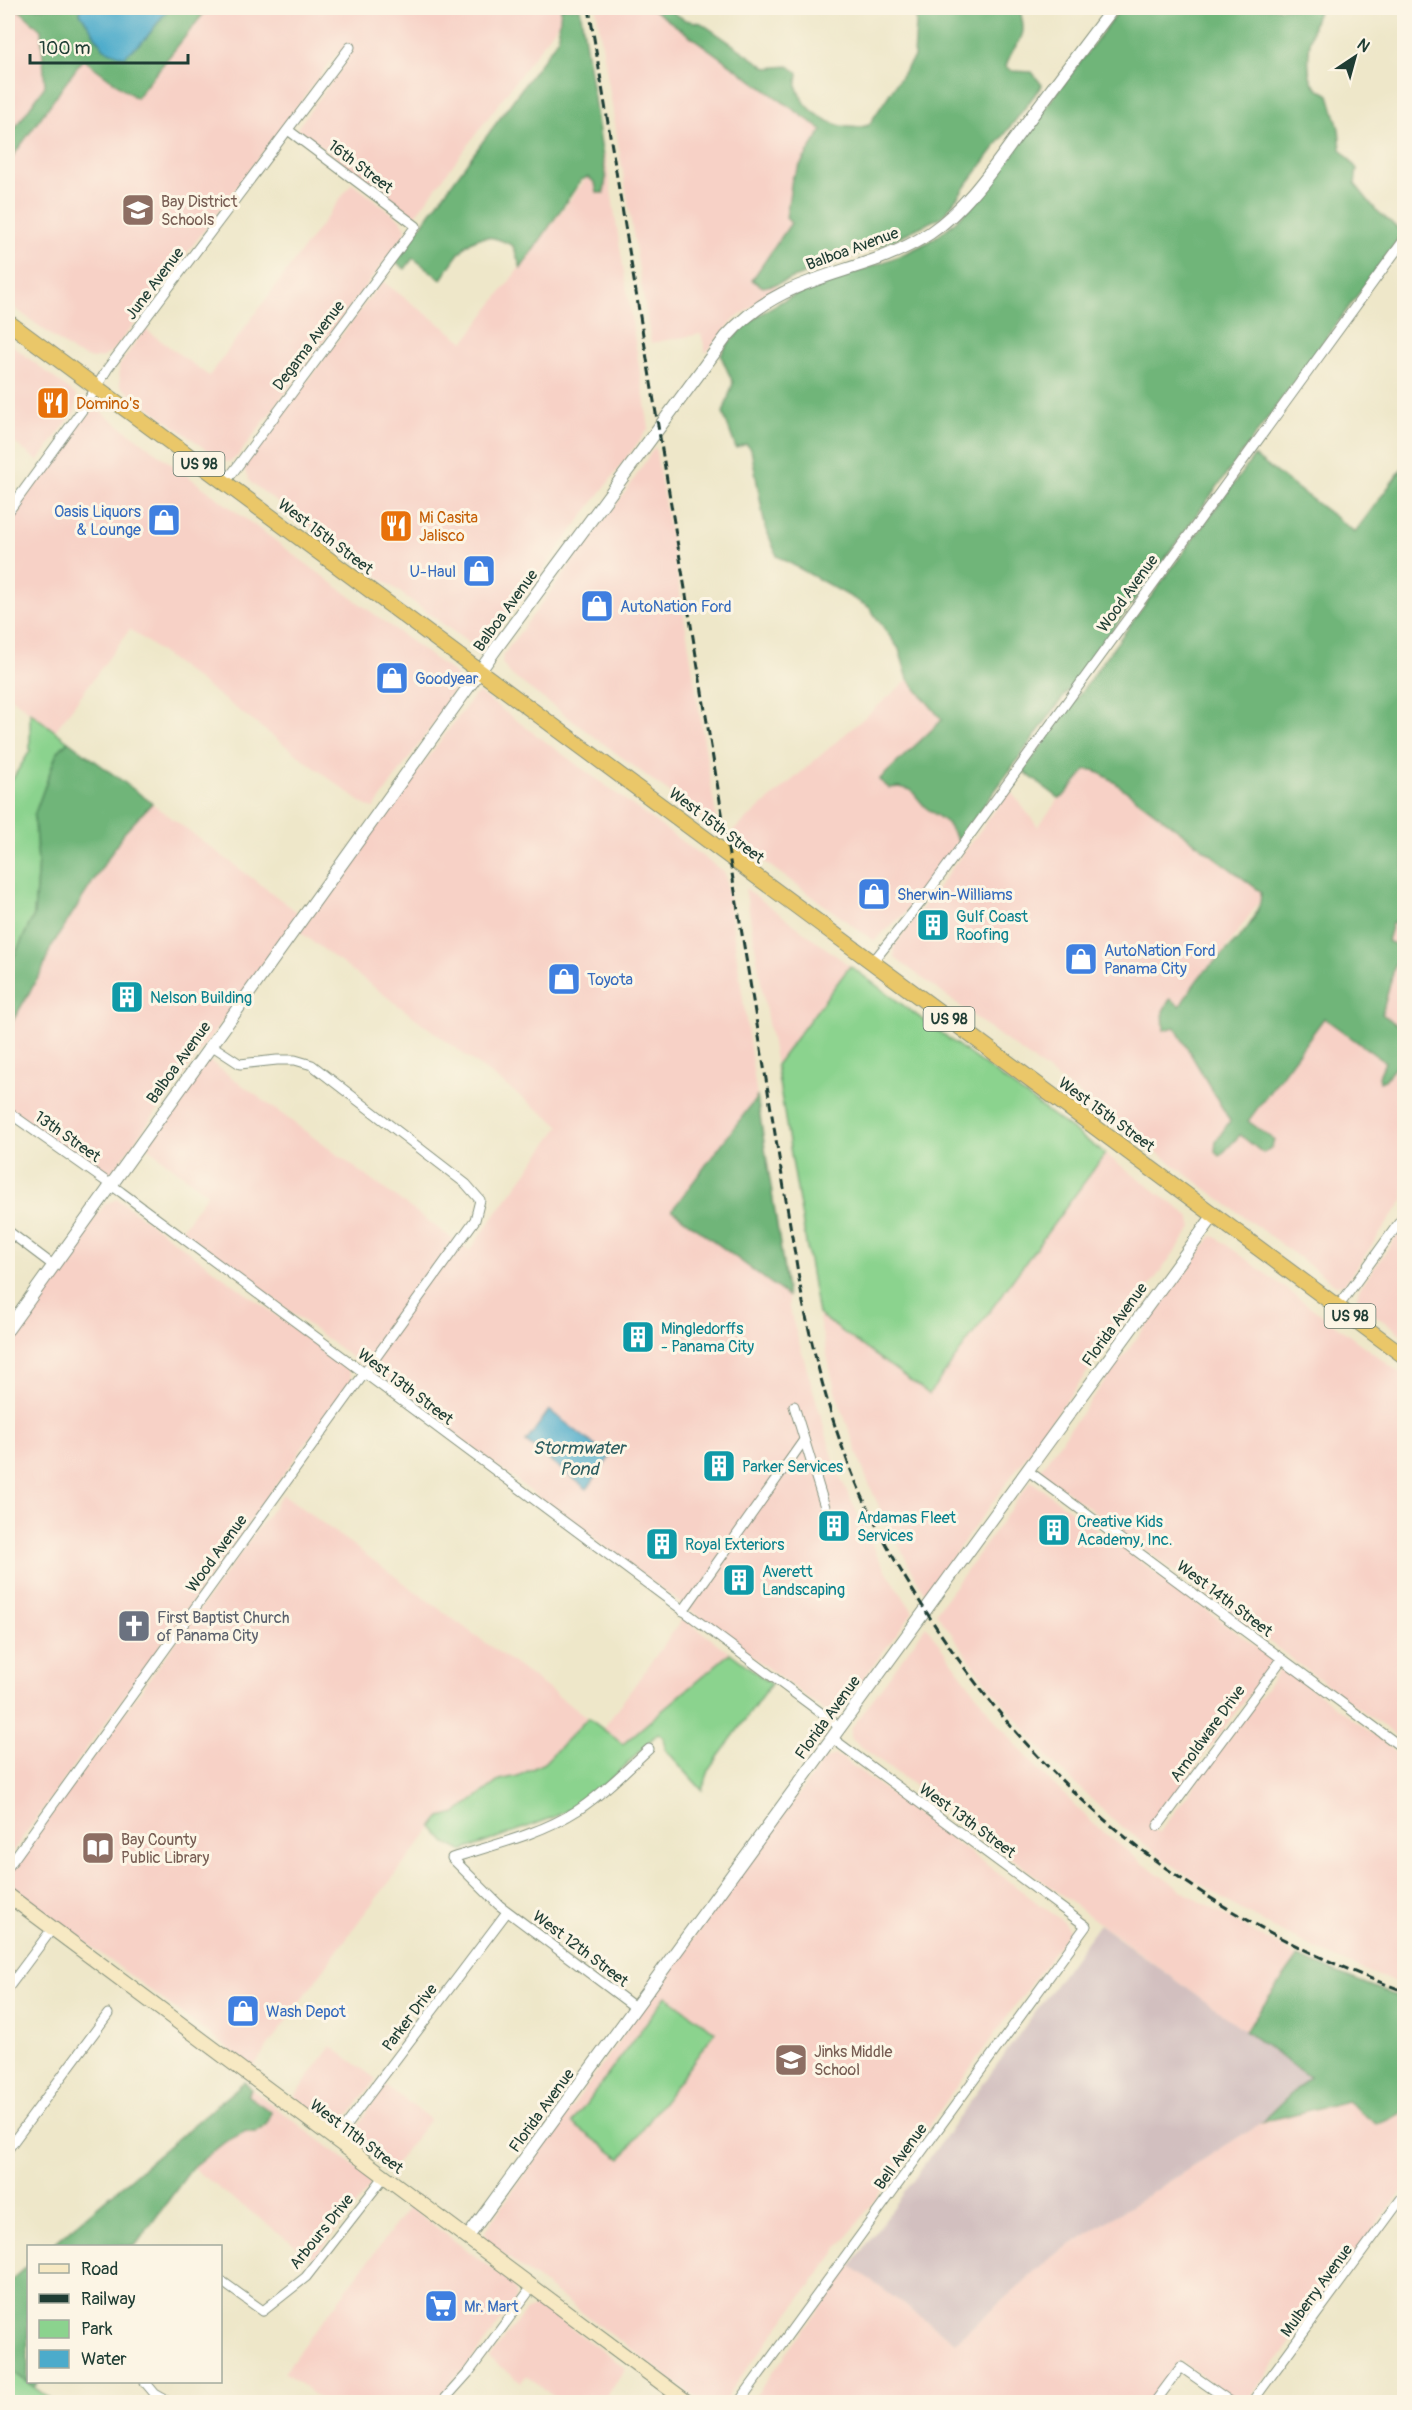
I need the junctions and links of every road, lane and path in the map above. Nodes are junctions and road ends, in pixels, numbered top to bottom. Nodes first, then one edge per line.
1 (1113, 8) edge
2 (350, 47) dead end
3 (288, 130) junction
4 (416, 226) joint
5 (1404, 240) edge
6 (8, 322) edge
7 (96, 388) junction
8 (225, 483) junction
9 (8, 512) edge
10 (480, 672) junction
11 (872, 963) junction
12 (211, 1045) junction
13 (8, 1112) edge
14 (111, 1185) junction
15 (1214, 1215) junction
16 (1404, 1216) edge
17 (8, 1231) edge
18 (53, 1265) junction
19 (1338, 1307) junction
20 (8, 1329) edge
21 (1404, 1356) edge
22 (364, 1373) junction
23 (794, 1406) dead end
24 (804, 1440) junction
25 (1027, 1470) junction
26 (825, 1507) dead end
27 (683, 1611) junction
28 (1281, 1659) junction
29 (840, 1728) junction
30 (832, 1738) junction
31 (649, 1749) dead end
32 (1404, 1749) edge
33 (1158, 1826) dead end
34 (8, 1867) edge
35 (8, 1895) edge
36 (507, 1912) junction
37 (1086, 1926) joint
38 (52, 1929) junction
39 (8, 1988) edge
40 (636, 2007) junction
41 (108, 2014) dead end
42 (335, 2140) junction
43 (8, 2149) edge
44 (384, 2176) junction
45 (1404, 2195) edge
46 (467, 2238) junction
47 (222, 2281) edge
48 (532, 2288) junction
49 (146, 2383) edge
50 (169, 2403) edge
51 (442, 2403) edge
52 (687, 2403) edge
53 (739, 2403) edge
54 (1155, 2403) edge
55 (1230, 2403) edge
56 (1252, 2403) edge

1 - 10 street, Balboa Avenue
2 - 3 street, June Avenue
3 - 4 street, 16th Street
3 - 7 street, June Avenue
4 - 8 street, Degama Avenue
5 - 11 street, Wood Avenue
6 - 7 highway, West 15th Street / US 98
7 - 8 highway, West 15th Street / US 98
7 - 9 street, June Avenue
8 - 10 highway, West 15th Street / US 98
10 - 11 highway, West 15th Street / US 98
10 - 12 street, Balboa Avenue
11 - 15 highway, West 15th Street / US 98
12 - 14 street, Balboa Avenue
12 - 22 street, Wood Avenue
13 - 14 street, 13th Street
14 - 18 street, Balboa Avenue
14 - 22 street, West 13th Street
15 - 19 highway, West 15th Street / US 98
15 - 25 street, Florida Avenue
16 - 19 street
17 - 18 street
18 - 20 street, Balboa Avenue
19 - 21 highway, West 15th Street / US 98
22 - 27 street, West 13th Street
22 - 34 street, Wood Avenue
23 - 24 street
24 - 26 street
24 - 27 street
25 - 28 street, West 14th Street
25 - 29 street, Florida Avenue
27 - 29 street, West 13th Street
28 - 32 street, West 14th Street
28 - 33 street, Arnoldware Drive
29 - 30 street, Florida Avenue
30 - 37 street, West 13th Street
30 - 40 street, Florida Avenue
31 - 36 street, West 12th Street
35 - 38 main road, West 11th Street
36 - 40 street, West 12th Street
36 - 42 street, Parker Drive
37 - 53 street, Bell Avenue
38 - 39 street
38 - 42 main road, West 11th Street
40 - 46 street, Florida Avenue
41 - 43 street
42 - 44 main road, West 11th Street
44 - 46 main road, West 11th Street
44 - 47 street, Arbours Drive
45 - 56 street, Mulberry Avenue
46 - 48 main road, West 11th Street
48 - 51 street
48 - 52 main road, West 11th Street
49 - 50 street
54 - 55 street

